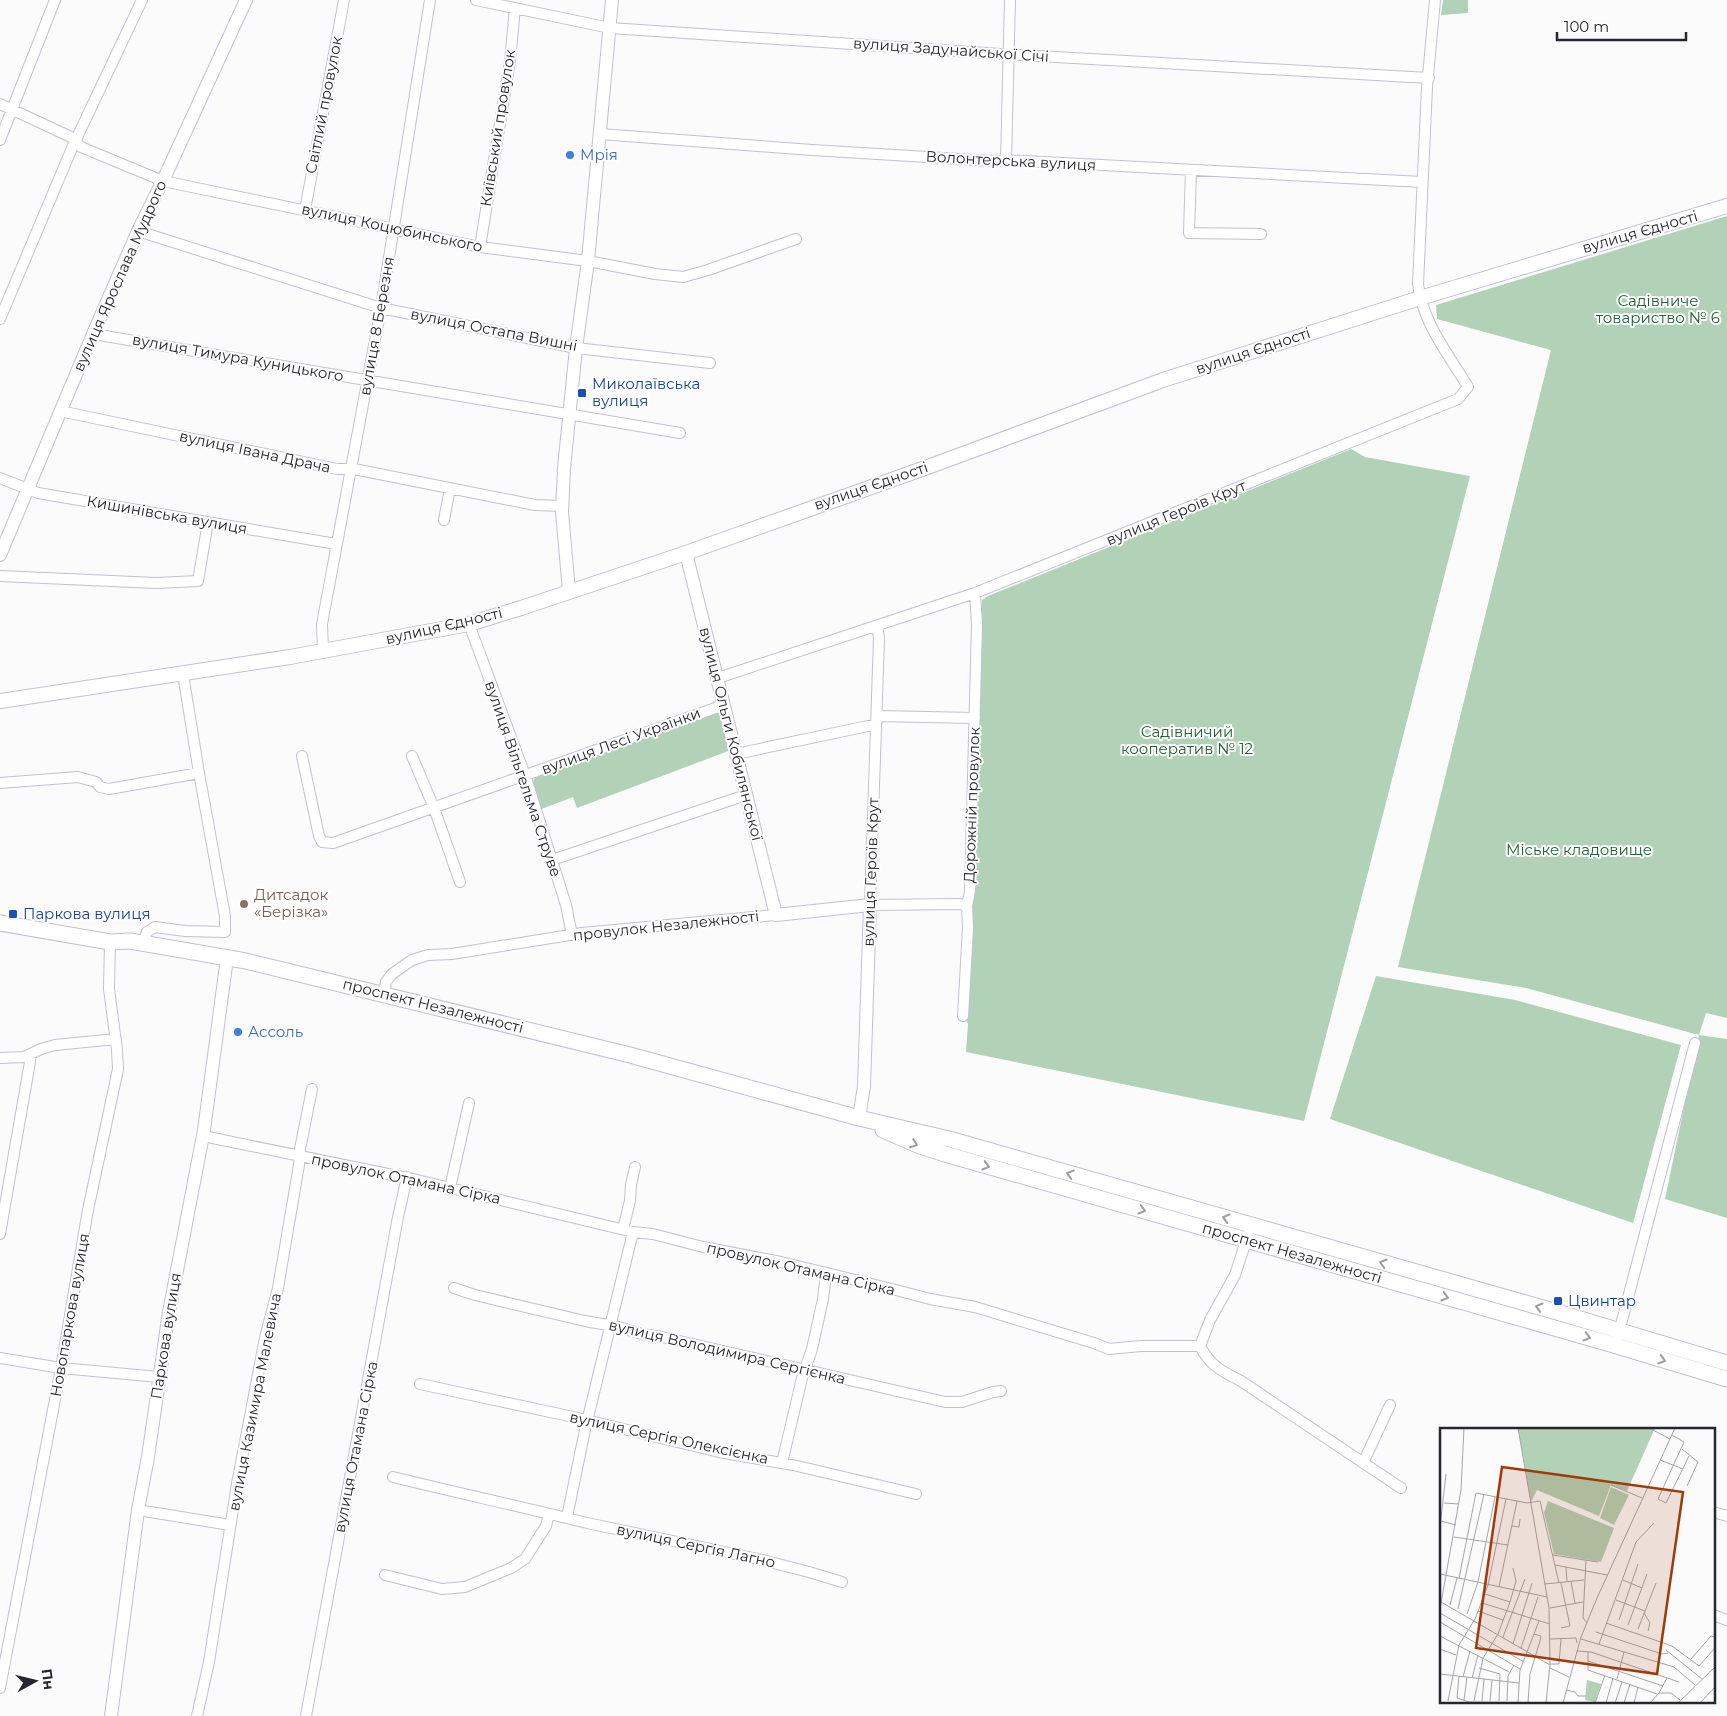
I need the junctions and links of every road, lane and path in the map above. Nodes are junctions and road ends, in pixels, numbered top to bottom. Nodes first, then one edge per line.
1 (55, 0) edge
2 (142, 0) edge
3 (246, 0) edge
4 (344, 0) edge
5 (430, 0) edge
6 (476, 0) edge
7 (612, 0) edge
8 (1010, 0) edge
9 (1435, 0) edge
10 (515, 8) junction
11 (610, 28) junction
12 (1009, 54) junction
13 (1429, 78) junction
14 (0, 104) edge
15 (13, 110) junction
16 (600, 134) junction
17 (0, 140) edge
18 (75, 141) junction
19 (1006, 160) junction
20 (1191, 170) junction
21 (163, 180) junction
22 (1422, 182) junction
23 (1727, 206) edge
24 (305, 210) junction
25 (394, 229) junction
26 (138, 231) junction
27 (1261, 234) dead end
28 (796, 239) dead end
29 (480, 247) junction
30 (588, 261) junction
31 (1420, 298) junction
32 (381, 308) junction
33 (0, 319) edge
34 (93, 334) junction
35 (576, 348) junction
36 (710, 363) dead end
37 (367, 380) junction
38 (60, 411) junction
39 (569, 414) junction
40 (680, 433) dead end
41 (350, 469) junction
42 (0, 478) edge
43 (28, 488) junction
44 (450, 488) junction
45 (562, 506) junction
46 (444, 520) dead end
47 (208, 522) junction
48 (336, 544) junction
49 (686, 553) junction
50 (0, 556) edge
51 (0, 576) edge
52 (569, 591) junction
53 (975, 594) junction
54 (469, 624) junction
55 (877, 626) junction
56 (323, 651) junction
57 (183, 674) junction
58 (718, 678) junction
59 (0, 701) edge
60 (724, 705) junction
61 (974, 718) junction
62 (877, 721) junction
63 (736, 754) junction
64 (302, 756) dead end
65 (412, 756) dead end
66 (199, 773) junction
67 (525, 774) junction
68 (0, 783) edge
69 (746, 795) junction
70 (434, 808) junction
71 (552, 860) junction
72 (460, 882) dead end
73 (870, 905) junction
74 (967, 906) junction
75 (776, 915) junction
76 (0, 923) edge
77 (572, 935) junction
78 (110, 942) junction
79 (142, 943) junction
80 (227, 958) junction
81 (384, 994) junction
82 (963, 1016) dead end
83 (116, 1039) junction
84 (1695, 1042) dead end
85 (30, 1055) junction
86 (0, 1058) edge
87 (312, 1089) dead end
88 (469, 1103) dead end
89 (859, 1118) junction
90 (203, 1136) junction
91 (941, 1145) junction
92 (299, 1156) junction
93 (635, 1167) dead end
94 (407, 1178) junction
95 (450, 1188) junction
96 (1251, 1225) junction
97 (628, 1230) junction
98 (0, 1234) edge
99 (1247, 1240) junction
100 (826, 1274) junction
101 (454, 1288) dead end
102 (611, 1326) junction
103 (1620, 1331) junction
104 (1200, 1346) junction
105 (1615, 1346) junction
106 (0, 1358) edge
107 (1727, 1363) edge
108 (61, 1368) junction
109 (805, 1370) junction
110 (159, 1377) junction
111 (1727, 1380) edge
112 (420, 1384) dead end
113 (1001, 1391) dead end
114 (1390, 1405) dead end
115 (588, 1420) junction
116 (782, 1462) junction
117 (1363, 1463) junction
118 (393, 1478) dead end
119 (1401, 1488) dead end
120 (916, 1494) dead end
121 (138, 1510) junction
122 (1714, 1512) edge
123 (549, 1514) junction
124 (566, 1516) junction
125 (1727, 1516) edge
126 (230, 1525) junction
127 (385, 1575) dead end
128 (842, 1582) dead end
129 (1714, 1615) edge
130 (1727, 1620) edge
131 (0, 1688) edge
132 (111, 1716) edge
133 (197, 1716) edge
134 (306, 1716) edge

1 - 15 street
2 - 18 street
3 - 21 street, вулиця Ярослава Мудрого
4 - 24 street, Світлий провулок
5 - 25 street, вулиця 8 Березня
6 - 10 street, вулиця Задунайської Січі
7 - 11 street
8 - 12 street
9 - 13 street
10 - 11 street, вулиця Задунайської Січі
10 - 29 street, Київський провулок
11 - 12 street, вулиця Задунайської Січі
11 - 16 street
12 - 13 street, вулиця Задунайської Січі
12 - 19 street
13 - 22 street
14 - 15 street, вулиця Коцюбинського
15 - 17 street
15 - 18 street, вулиця Коцюбинського
16 - 19 street, Волонтерська вулиця
16 - 30 street
18 - 21 street, вулиця Коцюбинського
18 - 33 street
19 - 20 street, Волонтерська вулиця
20 - 22 street, Волонтерська вулиця
20 - 27 street
21 - 24 street, вулиця Коцюбинського
21 - 26 street, вулиця Ярослава Мудрого
22 - 31 street
23 - 31 main road, вулиця Єдності
24 - 25 street, вулиця Коцюбинського
25 - 29 street, вулиця Коцюбинського
25 - 32 street, вулиця 8 Березня
26 - 32 street, вулиця Остапа Вишні
26 - 34 street, вулиця Ярослава Мудрого
28 - 30 street, вулиця Коцюбинського
29 - 30 street, вулиця Коцюбинського
30 - 35 street
31 - 49 main road, вулиця Єдності
31 - 53 street, вулиця Героїв Крут
32 - 35 street, вулиця Остапа Вишні
32 - 37 street, вулиця 8 Березня
34 - 37 street, вулиця Тимура Куницького
34 - 38 street, вулиця Ярослава Мудрого
35 - 36 street, вулиця Остапа Вишні
35 - 39 street
37 - 39 street, вулиця Тимура Куницького
37 - 41 street, вулиця 8 Березня
38 - 41 street, вулиця Івана Драча
38 - 43 street, вулиця Ярослава Мудрого
39 - 40 street, вулиця Тимура Куницького
39 - 45 street
41 - 44 street, вулиця Івана Драча
41 - 48 street, вулиця 8 Березня
42 - 43 street, Кишинівська вулиця
43 - 47 street, Кишинівська вулиця
43 - 50 street, вулиця Ярослава Мудрого
44 - 45 street, вулиця Івана Драча
44 - 46 street
45 - 52 street
47 - 48 street, Кишинівська вулиця
47 - 51 street
48 - 56 street, вулиця 8 Березня
49 - 52 main road, вулиця Єдності
49 - 58 street, вулиця Ольги Кобилянської
52 - 54 main road, вулиця Єдності
53 - 55 street, вулиця Героїв Крут
53 - 61 street, Дорожній провулок
54 - 56 main road, вулиця Єдності
54 - 67 street, вулиця Вільгельма Струве
55 - 58 street, вулиця Героїв Крут
55 - 62 street, вулиця Героїв Крут
56 - 57 main road, вулиця Єдності
57 - 59 main road, вулиця Єдності
57 - 66 street
58 - 60 street, вулиця Ольги Кобилянської
60 - 63 street, вулиця Ольги Кобилянської
60 - 67 street, вулиця Лесі Українки
61 - 62 street
61 - 74 street, Дорожній провулок
62 - 63 street
62 - 73 street, вулиця Героїв Крут
63 - 69 street, вулиця Ольги Кобилянської
64 - 70 street, вулиця Лесі Українки
65 - 70 street
66 - 68 street
66 - 79 street
67 - 70 street, вулиця Лесі Українки
67 - 71 street, вулиця Вільгельма Струве
69 - 71 street
69 - 75 street, вулиця Ольги Кобилянської
70 - 72 street
71 - 77 street, вулиця Вільгельма Струве
73 - 74 street, провулок Незалежності
73 - 75 street, провулок Незалежності
73 - 89 street, вулиця Героїв Крут
74 - 82 street, Дорожній провулок
75 - 77 street, провулок Незалежності
76 - 78 main road, проспект Незалежності
77 - 81 street, провулок Незалежності
78 - 79 main road, проспект Незалежності
78 - 83 street, Новопаркова вулиця
79 - 80 main road, проспект Незалежності
80 - 81 main road, проспект Незалежності
80 - 90 street, Паркова вулиця
81 - 89 main road, проспект Незалежності
83 - 85 street
83 - 108 street, Новопаркова вулиця
84 - 103 street
85 - 86 street
85 - 98 street
87 - 92 street, вулиця Казимира Малевича
88 - 95 street
89 - 91 main road, проспект Незалежності
90 - 92 street, провулок Отамана Сірка
90 - 110 street, Паркова вулиця
96 -> 91 main road, проспект Незалежності
91 -> 99 main road, проспект Незалежності
92 - 94 street, провулок Отамана Сірка
92 - 126 street, вулиця Казимира Малевича
93 - 97 street
94 - 95 street, провулок Отамана Сірка
94 - 134 street, вулиця Отамана Сірка
95 - 97 street, провулок Отамана Сірка
96 - 99 street
103 -> 96 main road, проспект Незалежності
97 - 100 street, провулок Отамана Сірка
97 - 102 street
99 - 104 street
99 -> 105 main road, проспект Незалежності
100 - 104 street, провулок Отамана Сірка
100 - 109 street
101 - 102 street, вулиця Володимира Сергієнка
102 - 109 street, вулиця Володимира Сергієнка
102 - 115 street
103 - 105 street
103 - 107 main road, проспект Незалежності
104 - 117 street
105 -> 111 main road, проспект Незалежності
106 - 108 street
108 - 110 street
108 - 131 street, Новопаркова вулиця
109 - 113 street, вулиця Володимира Сергієнка
109 - 116 street
110 - 121 street, Паркова вулиця
112 - 115 street, вулиця Сергія Олексієнка
114 - 117 street
115 - 116 street, вулиця Сергія Олексієнка
115 - 124 street
116 - 120 street, вулиця Сергія Олексієнка
117 - 119 street
118 - 123 street, вулиця Сергія Лагно
121 - 126 street
121 - 132 street, Паркова вулиця
122 - 125 street
123 - 124 street, вулиця Сергія Лагно
123 - 127 street
124 - 128 street, вулиця Сергія Лагно
126 - 133 street, вулиця Казимира Малевича
129 - 130 street

